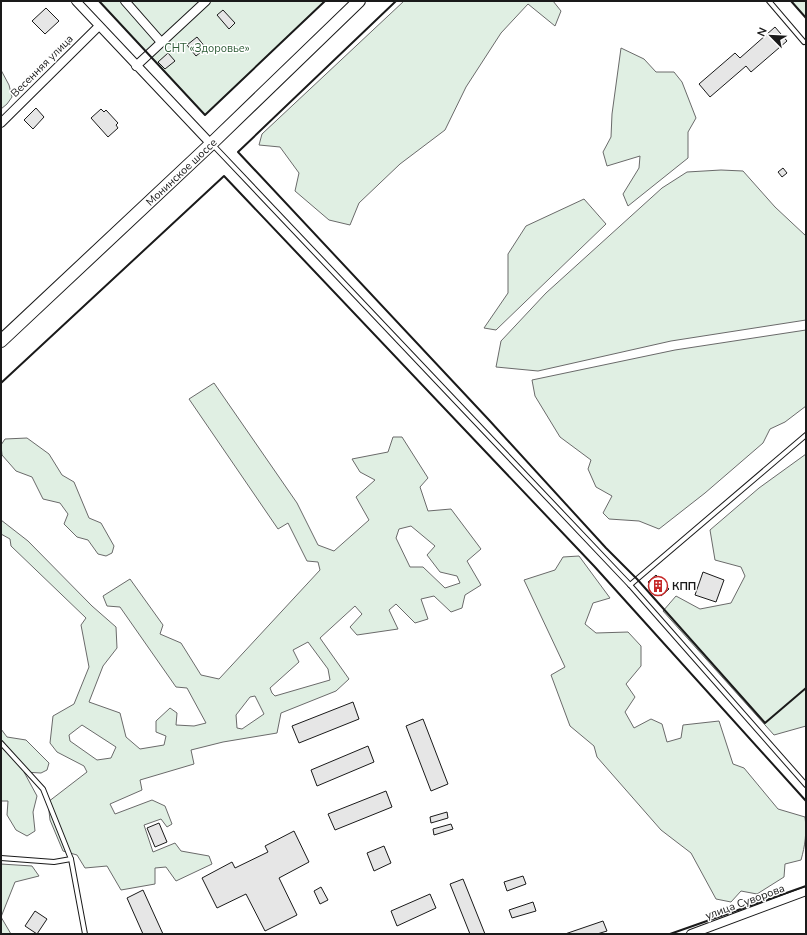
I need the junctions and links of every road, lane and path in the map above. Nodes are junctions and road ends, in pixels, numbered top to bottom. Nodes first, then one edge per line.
1 (76, 1) edge
2 (206, 1) edge
3 (359, 1) edge
4 (769, 1) edge
5 (127, 2) edge
6 (99, 26) junction
7 (161, 42) junction
8 (804, 42) dead end
9 (136, 66) junction
10 (1, 122) edge
11 (211, 144) junction
12 (1, 341) edge
13 (806, 435) edge
14 (630, 585) junction
15 (1, 743) edge
16 (806, 785) edge
17 (1, 858) edge
18 (71, 859) junction
19 (806, 891) edge
20 (85, 934) edge
21 (691, 934) edge

1 - 6 street
2 - 7 street
3 - 11 main road, Монинское шоссе
4 - 8 lane
5 - 7 street
6 - 9 street
6 - 10 street, Весенняя улица
7 - 9 street
9 - 11 street
11 - 12 main road, Монинское шоссе
11 - 14 lane
13 - 14 lane
14 - 16 lane
15 - 18 lane
17 - 18 lane
18 - 20 lane
19 - 21 street, улица Суворова

